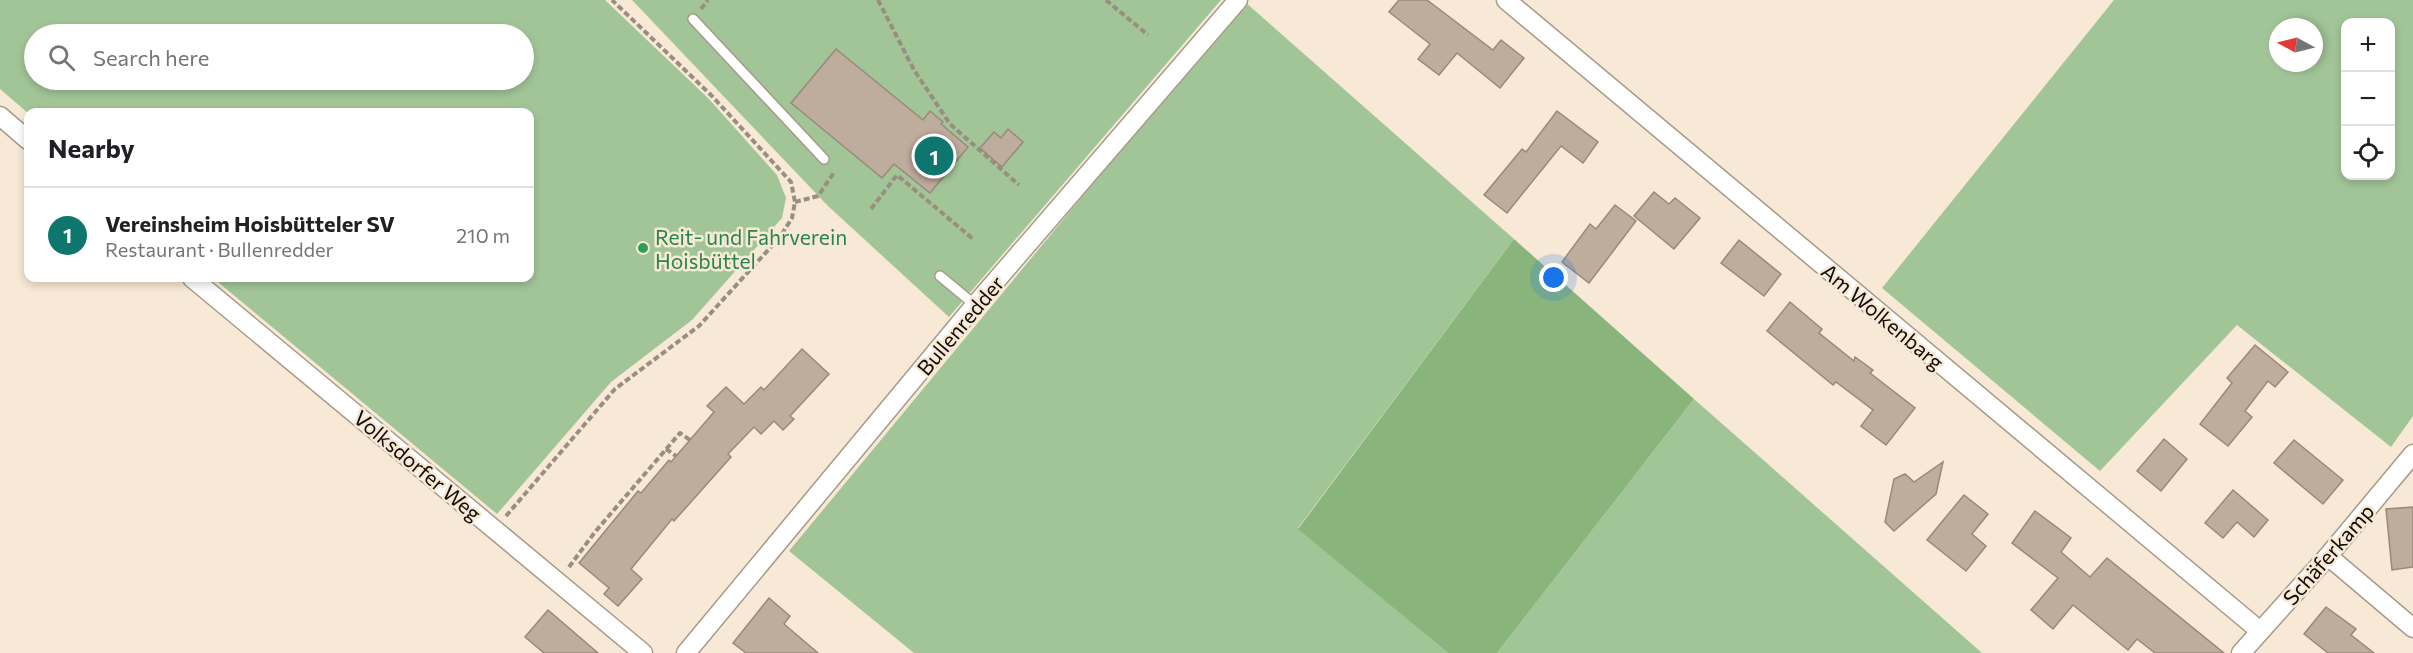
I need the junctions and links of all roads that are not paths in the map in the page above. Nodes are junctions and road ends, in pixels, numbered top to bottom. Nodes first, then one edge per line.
1 (1238, 0) edge
2 (1506, 0) edge
3 (693, 19) dead end
4 (0, 116) edge
5 (24, 137) edge
6 (825, 159) dead end
7 (940, 276) dead end
8 (197, 282) edge
9 (975, 305) junction
10 (2413, 454) edge
11 (2328, 556) junction
12 (2413, 628) edge
13 (2260, 631) junction
14 (643, 653) edge
15 (686, 653) edge
16 (2241, 653) edge

1 - 9 street, Bullenredder
2 - 13 street, Am Wolkenbarg
3 - 6 lane
4 - 5 street
7 - 9 lane
8 - 14 street, Volksdorfer Weg
9 - 15 street, Bullenredder
10 - 11 street, Schäferkamp
11 - 12 street
11 - 13 street, Schäferkamp
13 - 16 street, Schäferkamp

